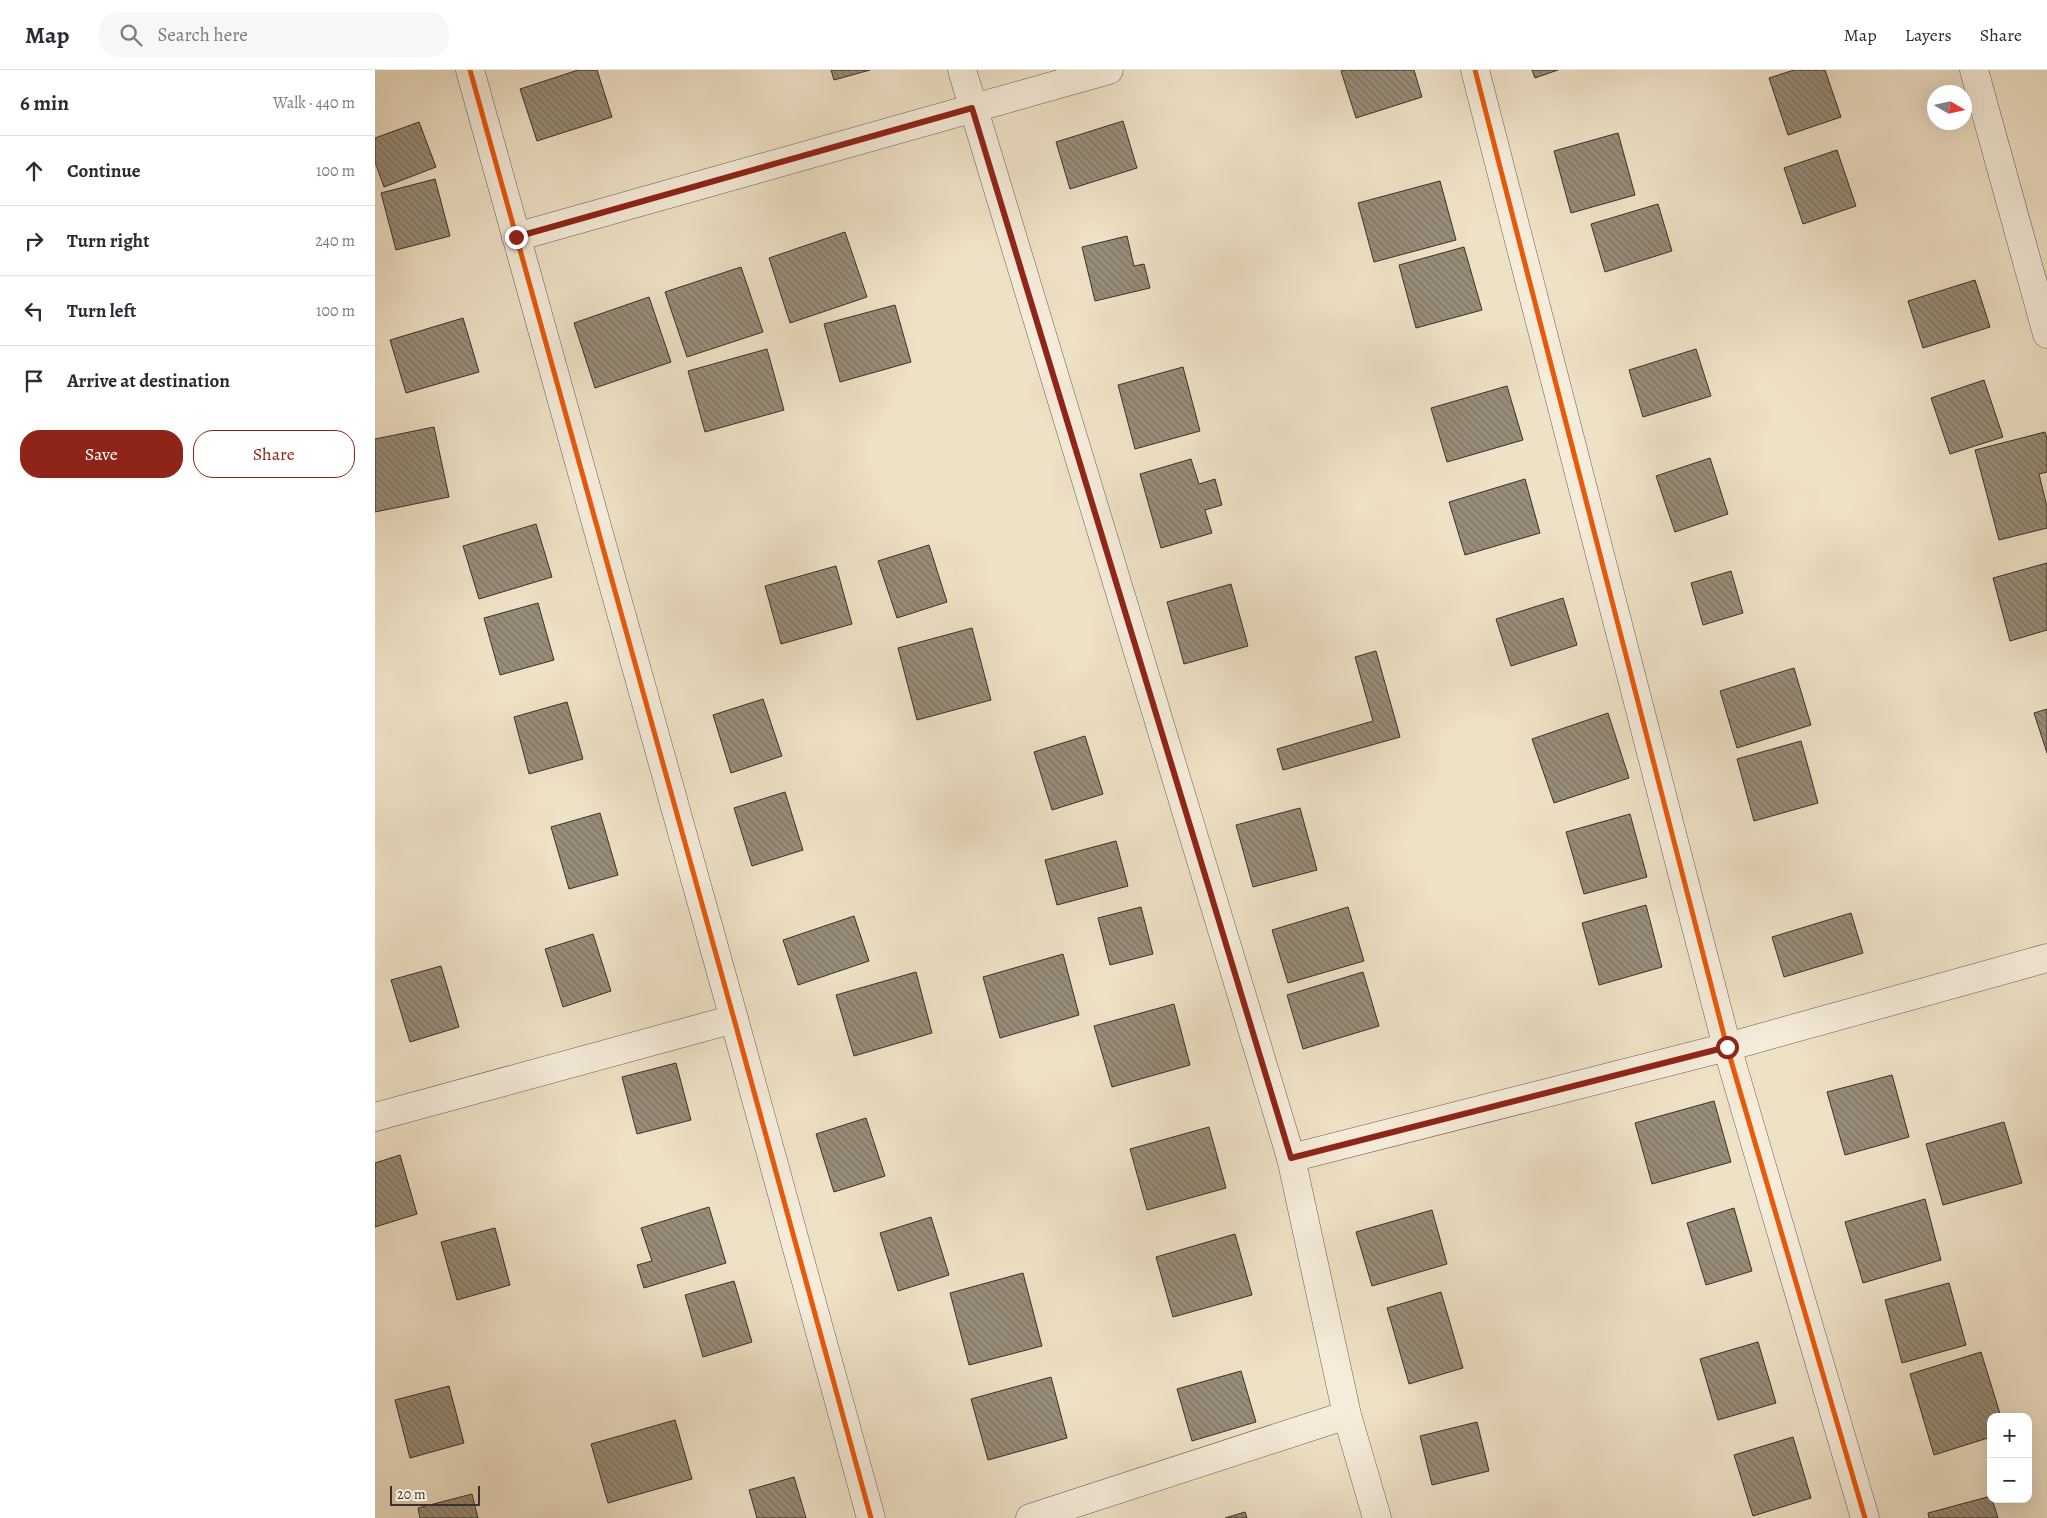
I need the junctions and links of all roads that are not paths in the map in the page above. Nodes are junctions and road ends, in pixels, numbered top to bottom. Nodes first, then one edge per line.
1 (469, 70) edge
2 (962, 70) edge
3 (1109, 70) edge
4 (1475, 70) edge
5 (1973, 70) edge
6 (972, 108) junction
7 (516, 237) junction
8 (2047, 334) edge
9 (2047, 958) edge
10 (734, 1019) junction
11 (1727, 1047) junction
12 (375, 1117) edge
13 (1291, 1158) junction
14 (1347, 1415) junction
15 (871, 1518) edge
16 (1030, 1518) edge
17 (1377, 1518) edge
18 (1865, 1518) edge

1 - 7 street
2 - 6 street
3 - 6 street
4 - 11 street
5 - 8 street
6 - 7 street
6 - 13 street
7 - 10 street
9 - 11 street
10 - 12 street
10 - 15 street
11 - 13 street
11 - 18 street
13 - 14 street
14 - 16 street
14 - 17 street

